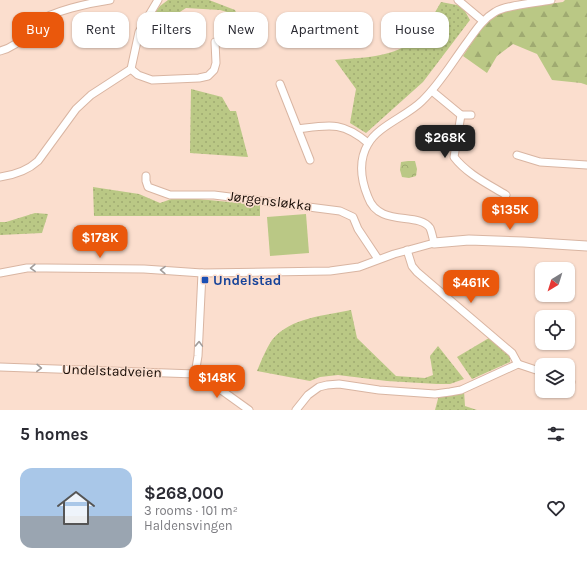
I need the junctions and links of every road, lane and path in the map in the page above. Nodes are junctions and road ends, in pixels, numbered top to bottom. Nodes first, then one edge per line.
1 (110, 0) edge
2 (158, 0) edge
3 (458, 0) edge
4 (551, 0) edge
5 (92, 1) edge
6 (483, 21) junction
7 (215, 48) edge
8 (0, 51) edge
9 (131, 68) junction
10 (280, 84) dead end
11 (432, 91) junction
12 (461, 115) junction
13 (471, 115) dead end
14 (298, 129) junction
15 (368, 143) junction
16 (517, 155) dead end
17 (310, 160) dead end
18 (587, 166) edge
19 (146, 176) dead end
20 (0, 177) edge
21 (506, 195) dead end
22 (434, 243) junction
23 (587, 246) edge
24 (407, 250) junction
25 (378, 259) junction
26 (0, 273) edge
27 (202, 273) junction
28 (518, 364) junction
29 (0, 367) edge
30 (535, 370) edge
31 (195, 374) junction
32 (249, 410) edge
33 (296, 410) edge

1 - 5 street
2 - 9 street
3 - 6 street
4 - 6 street
5 - 8 street
6 - 11 street
7 - 9 street
9 - 20 street
10 - 14 street
11 - 12 street
11 - 15 street
12 - 13 street
12 - 21 street
14 - 15 street
14 - 17 street
15 - 22 street
16 - 18 street
19 - 25 street, Jørgensløkka
22 - 23 street
22 - 24 street
24 - 25 street
24 - 28 street
25 - 27 street
27 -> 26 street
31 -> 27 street
28 - 30 street
28 - 33 street
29 -> 31 street, Undelstadveien
31 - 32 street

